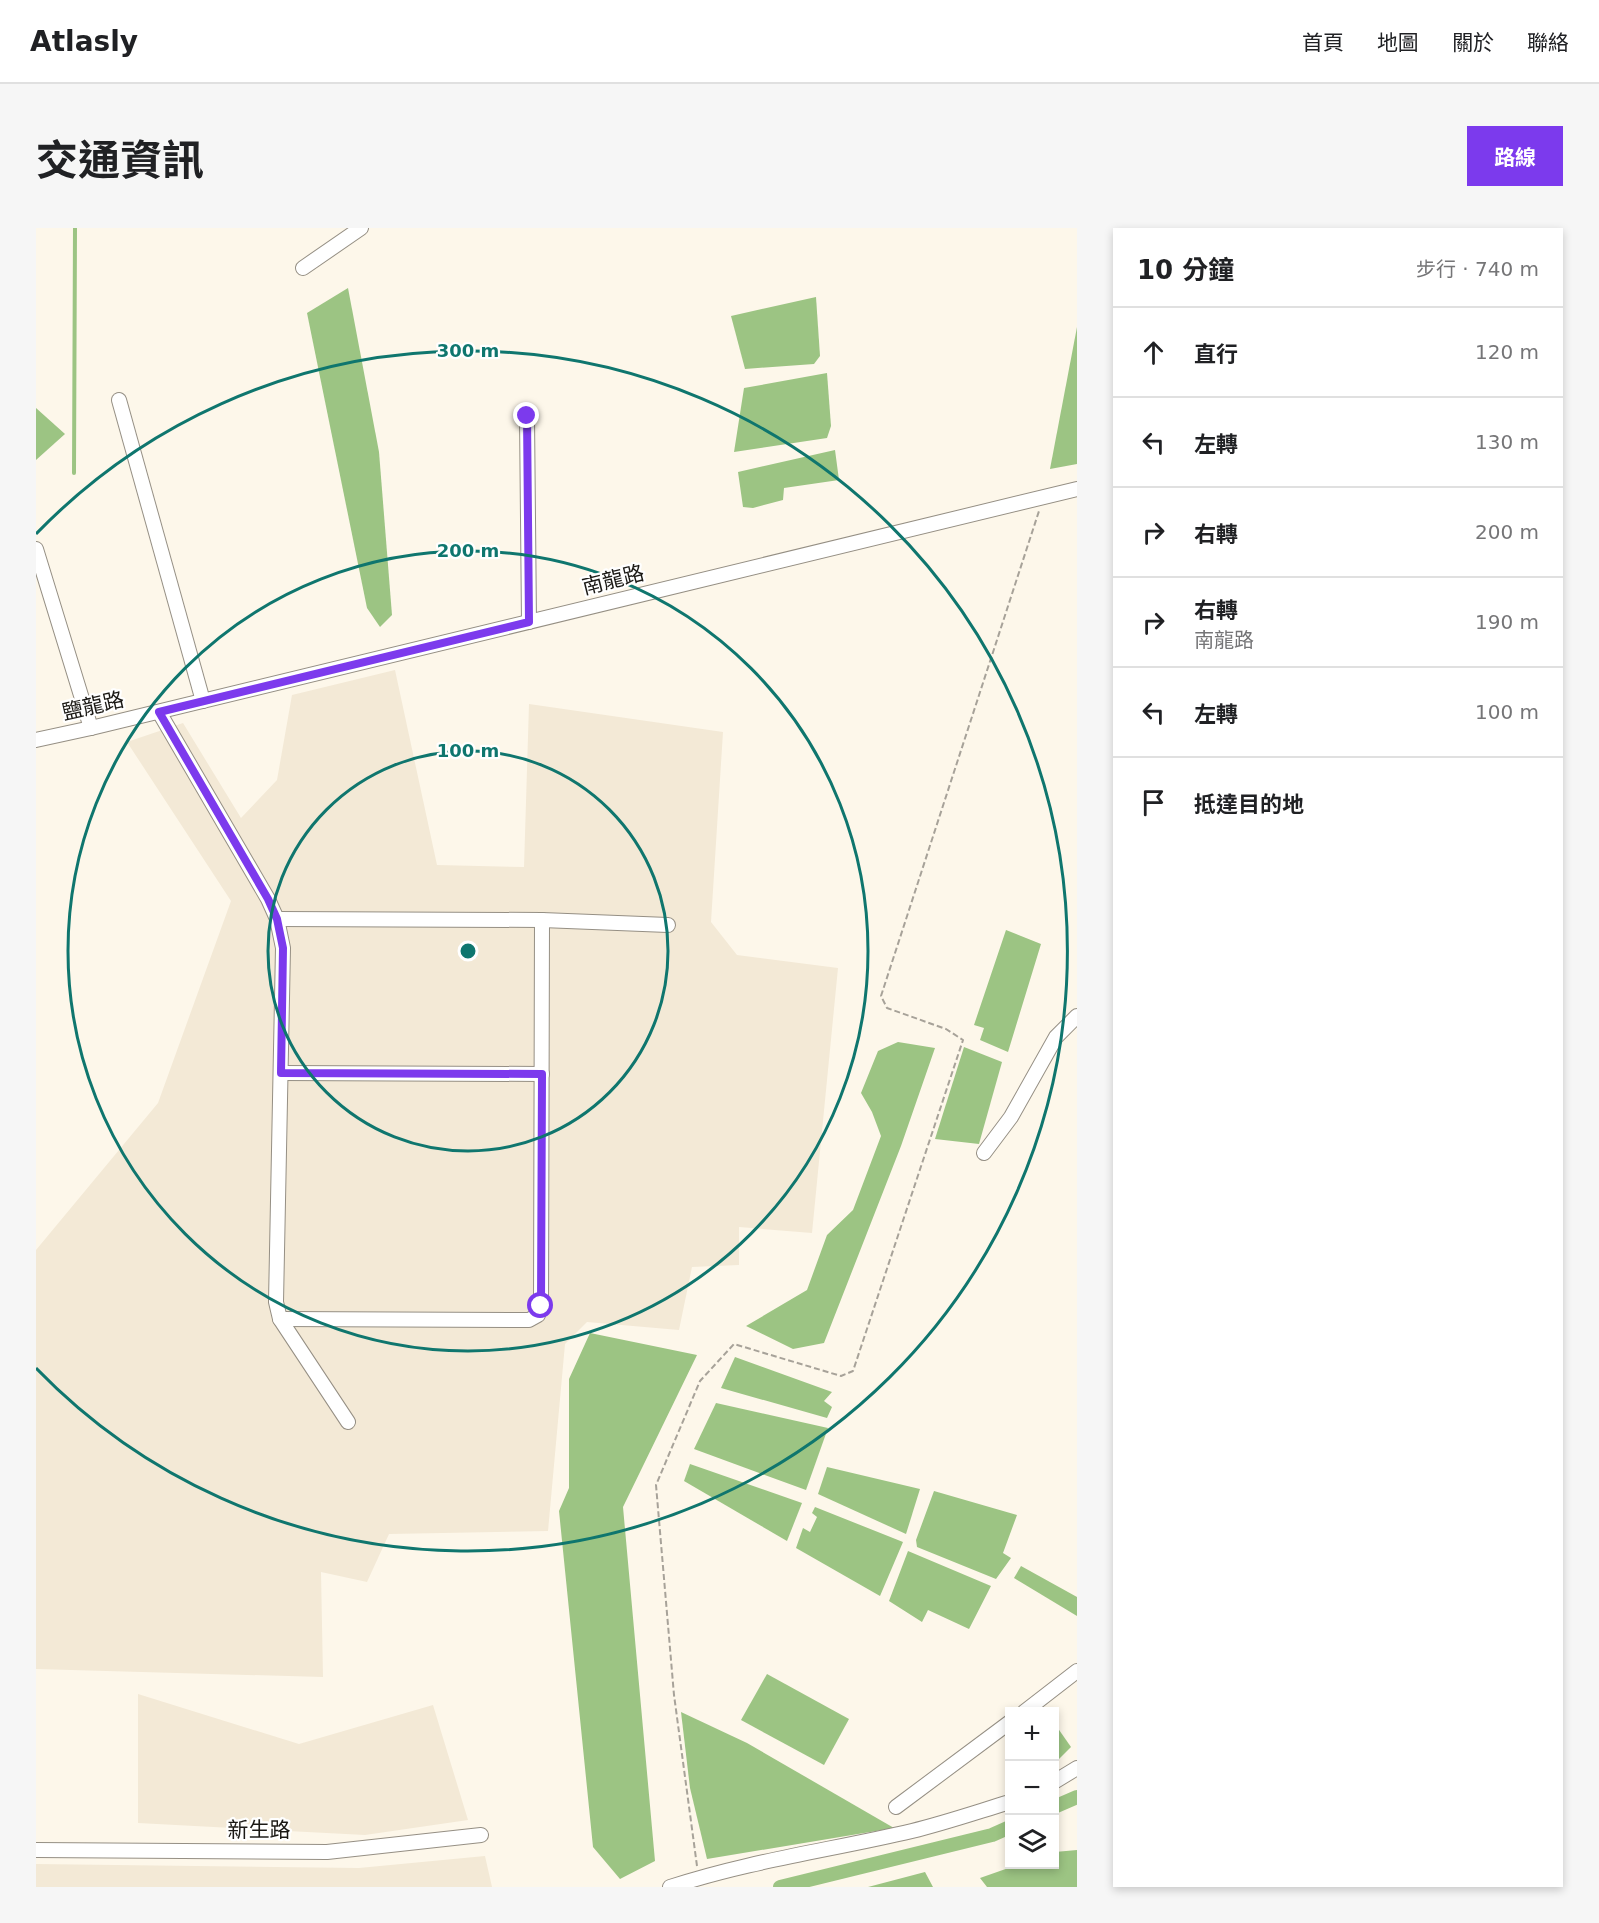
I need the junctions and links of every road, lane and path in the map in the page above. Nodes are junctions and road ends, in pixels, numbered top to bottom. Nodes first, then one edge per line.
1 (361, 228) edge
2 (303, 268) dead end
3 (119, 400) dead end
4 (527, 416) dead end
5 (1077, 489) edge
6 (1043, 497) junction
7 (36, 549) edge
8 (529, 622) junction
9 (203, 701) junction
10 (159, 712) junction
11 (91, 728) junction
12 (36, 740) edge
13 (277, 919) junction
14 (542, 920) junction
15 (668, 925) dead end
16 (1077, 1016) edge
17 (281, 1073) junction
18 (542, 1074) junction
19 (984, 1153) dead end
20 (280, 1319) junction
21 (348, 1422) dead end
22 (1077, 1671) edge
23 (1030, 1707) edge
24 (1005, 1726) edge
25 (1077, 1768) edge
26 (1059, 1779) edge
27 (1005, 1803) edge
28 (896, 1807) dead end
29 (482, 1835) dead end
30 (36, 1850) edge
31 (699, 1878) junction
32 (670, 1887) edge

1 - 2 street
3 - 9 street
4 - 8 street
5 - 6 street, 南龍路
6 - 8 street, 南龍路
6 - 31 path
7 - 11 street
8 - 9 street, 南龍路
9 - 10 street, 南龍路
10 - 11 street, 鹽龍路
10 - 13 street
11 - 12 street, 鹽龍路
13 - 14 street
13 - 17 street
14 - 15 street
14 - 18 street
16 - 19 street
17 - 18 street
17 - 20 street
18 - 20 street
20 - 21 street
22 - 23 street
24 - 28 street
25 - 26 street
27 - 31 street
29 - 30 street, 新生路
31 - 32 street

